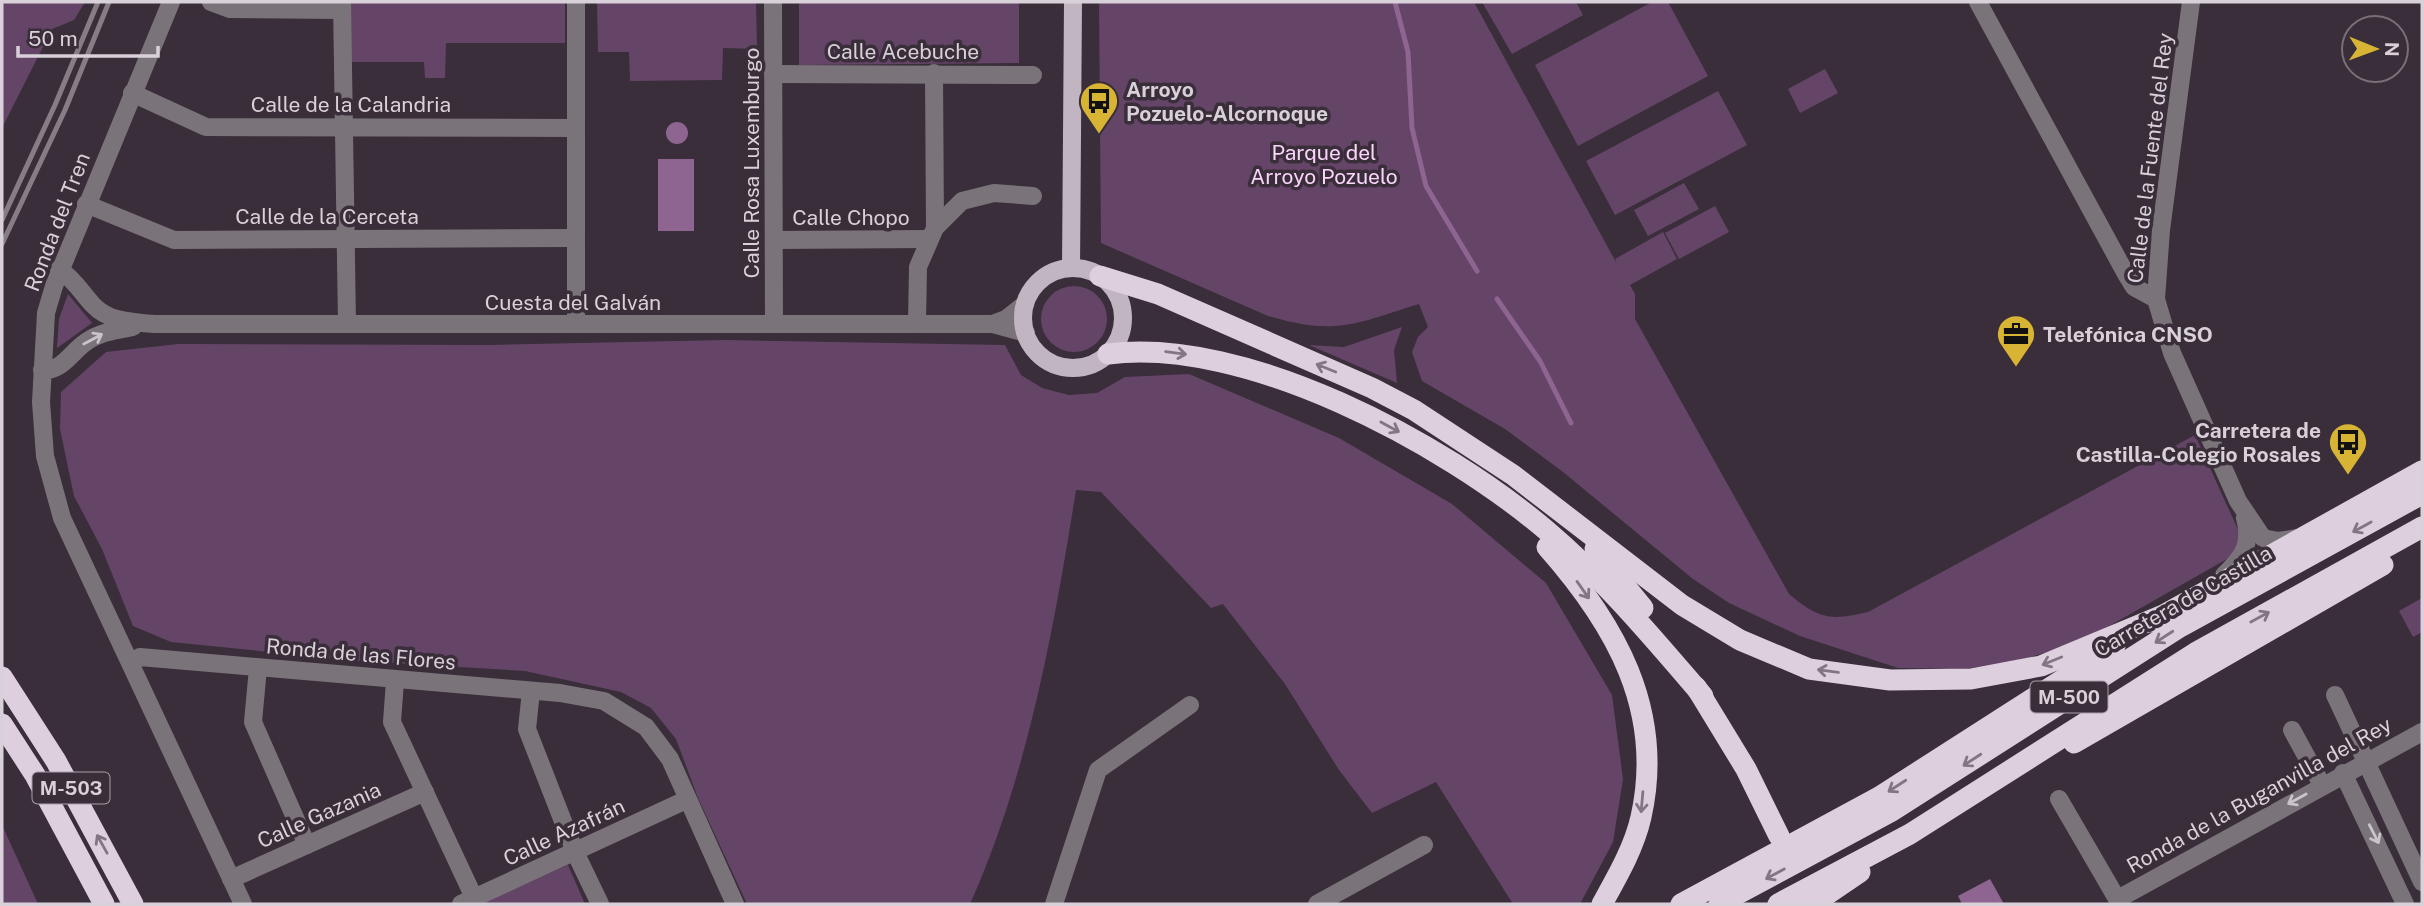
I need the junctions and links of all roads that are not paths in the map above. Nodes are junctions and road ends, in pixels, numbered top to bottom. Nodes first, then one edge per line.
1 (171, 2) edge
2 (211, 2) edge
3 (576, 2) edge
4 (773, 2) edge
5 (1073, 2) edge
6 (1978, 2) edge
7 (2192, 2) edge
8 (342, 6) edge
9 (934, 73) junction
10 (773, 74) junction
11 (1033, 75) dead end
12 (132, 93) junction
13 (343, 127) junction
14 (576, 128) junction
15 (1033, 195) dead end
16 (86, 204) junction
17 (932, 233) junction
18 (576, 238) junction
19 (345, 239) junction
20 (774, 240) junction
21 (1071, 268) junction
22 (60, 270) junction
23 (1100, 276) junction
24 (2156, 299) junction
25 (1025, 304) junction
26 (154, 324) junction
27 (347, 324) junction
28 (576, 324) junction
29 (774, 324) junction
30 (917, 324) junction
31 (993, 324) junction
32 (1026, 334) junction
33 (1108, 354) junction
34 (41, 370) junction
35 (2422, 471) edge
36 (1513, 475) junction
37 (1486, 487) junction
38 (2422, 494) edge
39 (2244, 511) junction
40 (2422, 527) edge
41 (2303, 537) junction
42 (2422, 542) edge
43 (2213, 586) junction
44 (2161, 616) junction
45 (132, 662) junction
46 (258, 668) junction
47 (2, 677) edge
48 (395, 681) junction
49 (531, 691) junction
50 (2335, 695) dead end
51 (1703, 696) junction
52 (1190, 705) dead end
53 (2, 724) edge
54 (2292, 730) dead end
55 (2422, 732) edge
56 (2367, 760) junction
57 (2343, 773) junction
58 (2322, 785) junction
59 (425, 792) junction
60 (1972, 794) junction
61 (2059, 799) dead end
62 (686, 800) junction
63 (1910, 834) junction
64 (1779, 836) dead end
65 (307, 845) junction
66 (1424, 845) dead end
67 (575, 852) junction
68 (232, 879) junction
69 (2422, 882) edge
70 (471, 902) edge
71 (2119, 902) edge
72 (104, 904) edge
73 (133, 904) edge
74 (243, 904) edge
75 (600, 904) edge
76 (735, 904) edge
77 (1054, 904) edge
78 (1317, 904) edge
79 (1602, 904) edge
80 (1681, 904) edge
81 (1719, 904) edge
82 (1778, 904) edge
83 (1812, 904) edge
84 (2405, 904) edge

1 - 12 street, Ronda del Tren
2 - 8 street
3 - 14 street
4 - 10 street, Calle Rosa Luxemburgo
5 - 21 main road
6 - 24 street
7 - 24 street, Calle de la Fuente del Rey
8 - 13 street
9 - 10 street, Calle Acebuche
9 - 11 street, Calle Acebuche
9 - 17 street
10 - 20 street, Calle Rosa Luxemburgo
12 - 13 street, Calle de la Calandria
12 - 16 street, Ronda del Tren
13 - 14 street, Calle de la Calandria
13 - 19 street
14 - 18 street
15 - 17 street
16 - 19 street, Calle de la Cerceta
16 - 22 street, Ronda del Tren
17 - 20 street, Calle Chopo
17 - 30 street
18 - 19 street, Calle de la Cerceta
18 - 28 street
19 - 27 street
20 - 29 street, Calle Rosa Luxemburgo
21 - 23 main road
21 - 25 main road
22 - 26 street, Cuesta del Galván
22 - 34 street, Ronda del Tren
23 - 33 main road
36 -> 23 highway
24 - 39 street, Calle de la Fuente del Rey
25 - 31 street
25 - 32 main road
26 - 27 street, Cuesta del Galván
34 -> 26 street, Cuesta del Galván
27 - 28 street, Cuesta del Galván
28 - 29 street, Cuesta del Galván
29 - 30 street, Cuesta del Galván
30 - 31 street, Cuesta del Galván
31 - 32 street, Cuesta del Galván
32 - 33 main road
33 -> 37 highway
34 - 45 street, Ronda del Tren
35 - 41 highway, M-500
44 -> 36 highway, M-500
36 - 51 highway
37 - 51 highway
37 -> 79 highway
38 -> 81 highway, Carretera de Castilla / M-500
39 - 41 street, Calle de la Fuente del Rey
39 - 43 street, Calle de la Fuente del Rey
60 -> 40 highway, M-500
41 - 43 highway, M-500
42 - 60 highway, M-500
43 - 44 highway, M-500
44 -> 80 highway, M-500
45 - 46 street, Ronda de las Flores
45 - 68 street
46 - 48 street, Ronda de las Flores
46 - 65 street
73 -> 47 highway, M-503
48 - 49 street, Ronda de las Flores
48 - 59 street
49 - 62 street, Ronda de las Flores
49 - 67 street
50 - 56 street
51 - 64 highway
52 - 77 street
53 - 72 highway, M-503
54 - 58 street
55 - 56 street, Ronda de la Buganvilla del Rey
56 - 57 street, Ronda de la Buganvilla del Rey
56 - 69 street
57 - 58 street, Ronda de la Buganvilla del Rey
57 -> 84 street
58 -> 71 street, Ronda de la Buganvilla del Rey
59 - 65 street, Calle Gazania
59 - 70 street
60 - 63 highway, M-500
61 - 71 street, Ronda de la Buganvilla del Rey
62 - 67 street, Calle Azafrán
62 - 76 street, Ronda de las Flores
63 - 82 highway, M-500
63 - 83 highway, M-500
65 - 68 street, Calle Gazania
66 - 78 street
67 - 70 street, Calle Azafrán
67 - 75 street
68 - 74 street

